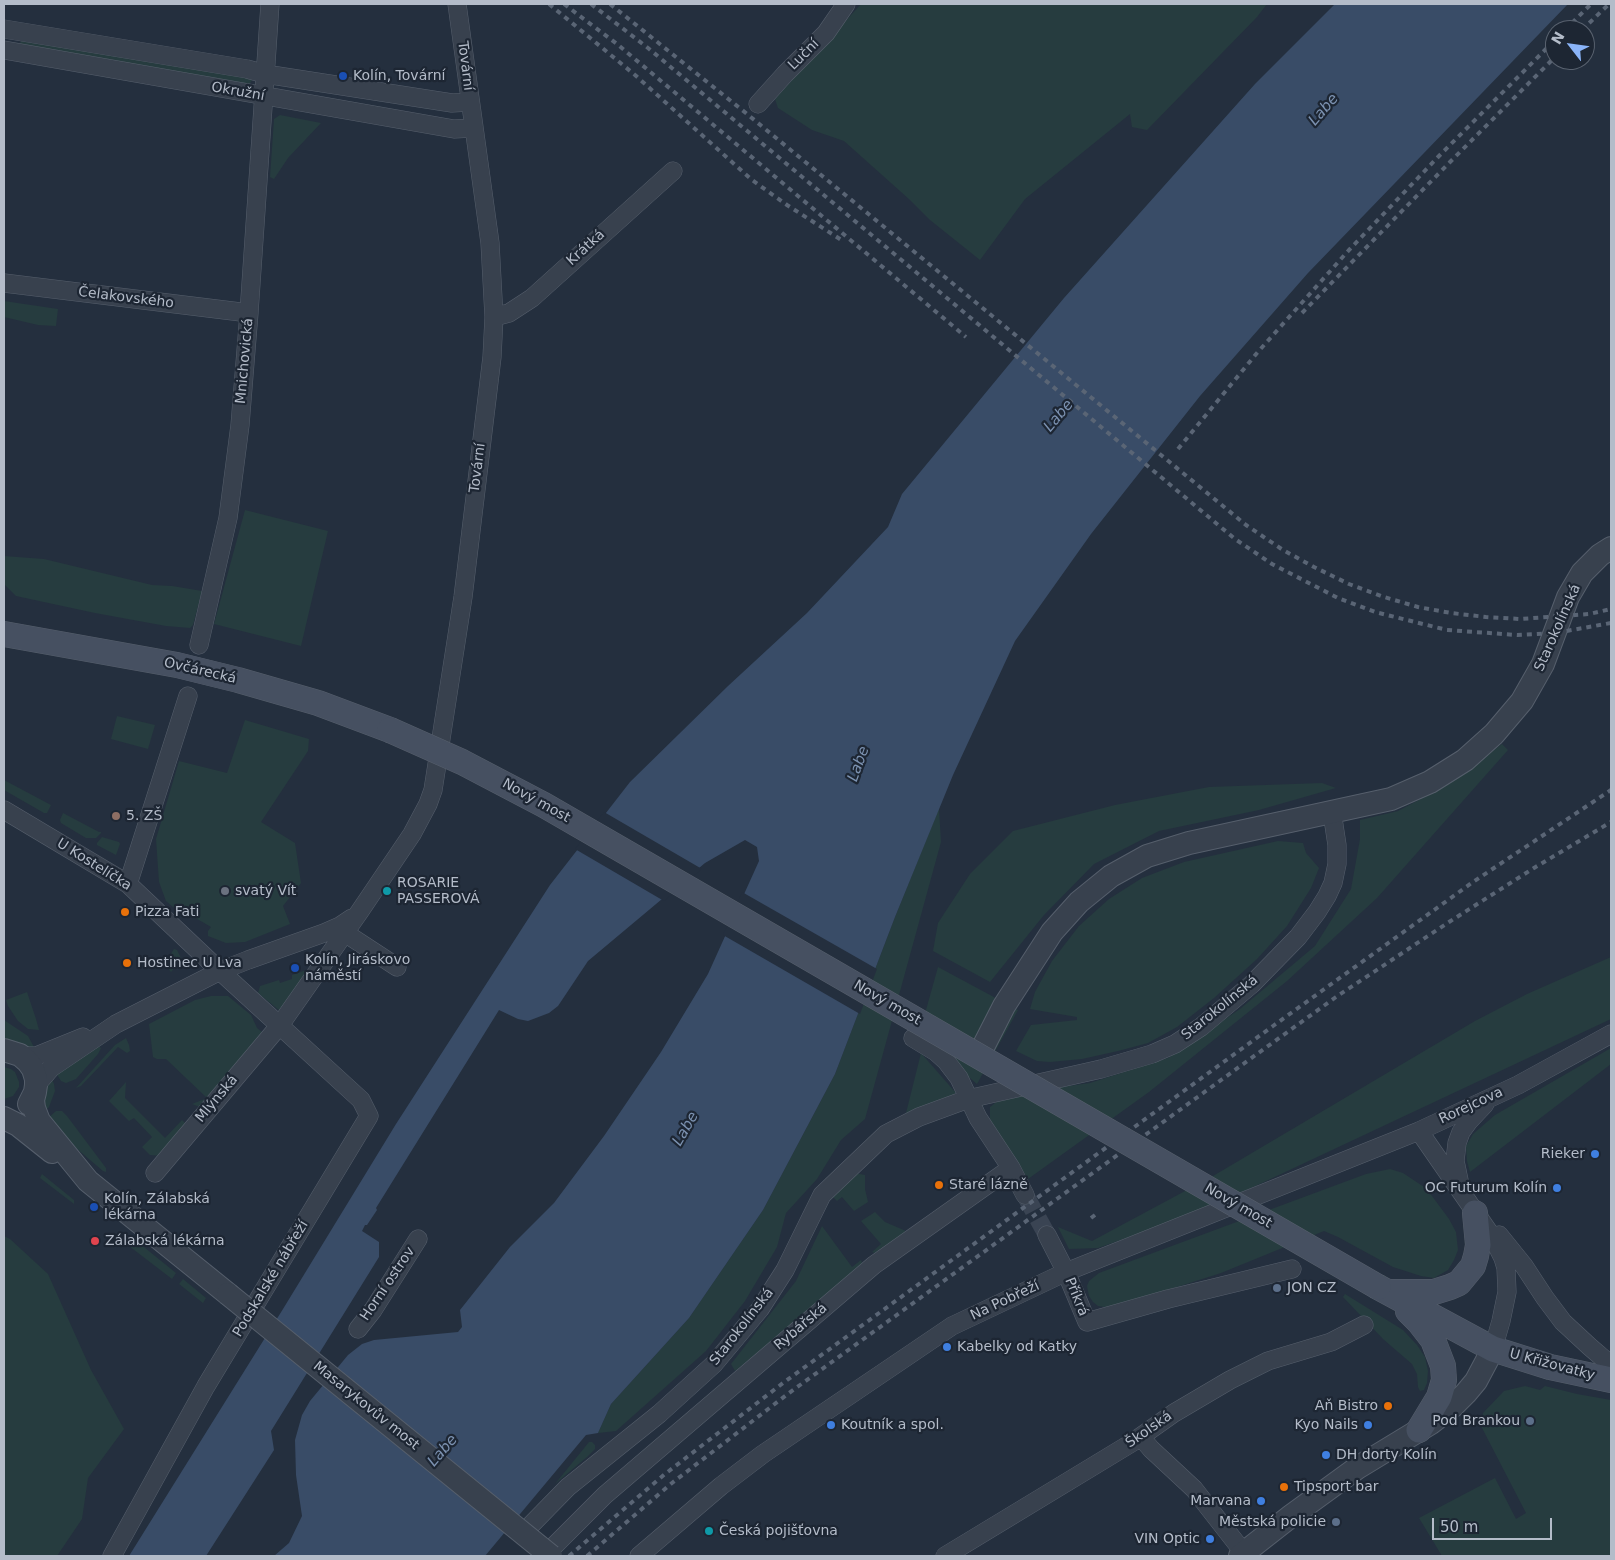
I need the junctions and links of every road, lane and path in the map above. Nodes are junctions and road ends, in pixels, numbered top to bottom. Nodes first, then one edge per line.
1 (270, 4) edge
2 (457, 4) edge
3 (846, 4) edge
4 (4, 28) edge
5 (4, 50) edge
6 (265, 74) junction
7 (263, 96) junction
8 (470, 102) junction
9 (758, 104) dead end
10 (474, 128) junction
11 (672, 171) dead end
12 (4, 283) edge
13 (249, 312) junction
14 (494, 317) junction
15 (1611, 548) edge
16 (9, 639) edge
17 (200, 645) dead end
18 (188, 696) dead end
19 (390, 730) joint
20 (4, 810) edge
21 (1332, 812) junction
22 (128, 884) junction
23 (360, 911) junction
24 (345, 933) junction
25 (397, 967) dead end
26 (220, 971) junction
27 (116, 1024) junction
28 (280, 1025) junction
29 (1611, 1034) edge
30 (913, 1038) dead end
31 (8, 1049) edge
32 (979, 1055) junction
33 (35, 1092) junction
34 (968, 1098) junction
35 (1491, 1098) junction
36 (4, 1117) edge
37 (1418, 1131) junction
38 (1011, 1168) junction
39 (155, 1173) dead end
40 (88, 1181) junction
41 (1025, 1194) tunnel mouth
42 (1470, 1206) junction
43 (1047, 1235) tunnel mouth
44 (418, 1239) dead end
45 (1292, 1269) dead end
46 (1066, 1272) junction
47 (1383, 1290) junction
48 (1364, 1325) dead end
49 (358, 1328) dead end
50 (1493, 1348) junction
51 (1611, 1364) edge
52 (1611, 1380) edge
53 (1419, 1430) junction
54 (1141, 1437) junction
55 (528, 1527) junction
56 (1242, 1555) edge
57 (112, 1556) edge
58 (544, 1556) edge
59 (551, 1556) edge
60 (640, 1556) edge
61 (945, 1556) edge

1 - 6 street, Mnichovická
2 - 8 street, Tovární
3 - 9 street, Luční
4 - 6 street, Okružní
5 - 7 street, Okružní
6 - 7 street, Mnichovická
6 - 8 street
7 - 10 street, Okružní
7 - 13 street, Mnichovická
8 - 10 street, Tovární
10 - 14 street, Tovární
11 - 14 street, Krátká
12 - 13 street, Čelakovského
13 - 17 street, Mnichovická
14 - 23 street, Tovární
15 - 21 street, Starokolínská
16 - 19 main road, Ovčárecká
18 - 22 street
19 - 32 main road, Nový most, bridge
20 - 22 street, U Kostelíčka
21 - 32 street, Starokolínská
21 - 34 street, Starokolínská
22 - 26 street, U Kostelíčka
23 - 24 street, Tovární
23 - 26 street
24 - 25 street
24 - 28 street, Mlýnská
26 - 27 street
26 - 28 street, U Kostelíčka
27 - 31 street
27 - 33 street
28 - 39 street, Mlýnská
28 - 57 street, Podskalské nábřeží
29 - 35 street, Rorejcova
30 - 34 street
31 - 33 street
32 - 47 main road, Nový most, bridge
33 - 36 street
33 - 40 street
34 - 38 street
34 - 55 street, Starokolínská
35 - 37 street, Rorejcova
35 - 42 street
36 - 40 street
37 - 42 street
37 - 46 street, Na Pobřeží
38 - 41 street
38 - 58 street, Rybářská
40 - 55 street, Masarykovův most, bridge
42 - 47 main road
42 - 50 street
42 - 51 street
43 - 46 street, Příkrá
44 - 49 street, Horní ostrov
45 - 46 street, Příkrá
46 - 60 street, Na Pobřeží
47 - 50 main road, U Křižovatky
47 - 53 main road
48 - 54 street, Školská
50 - 52 main road, U Křižovatky
50 - 53 street
53 - 56 street
54 - 56 street
54 - 61 street, Školská
55 - 59 street, Masarykovův most, bridge

